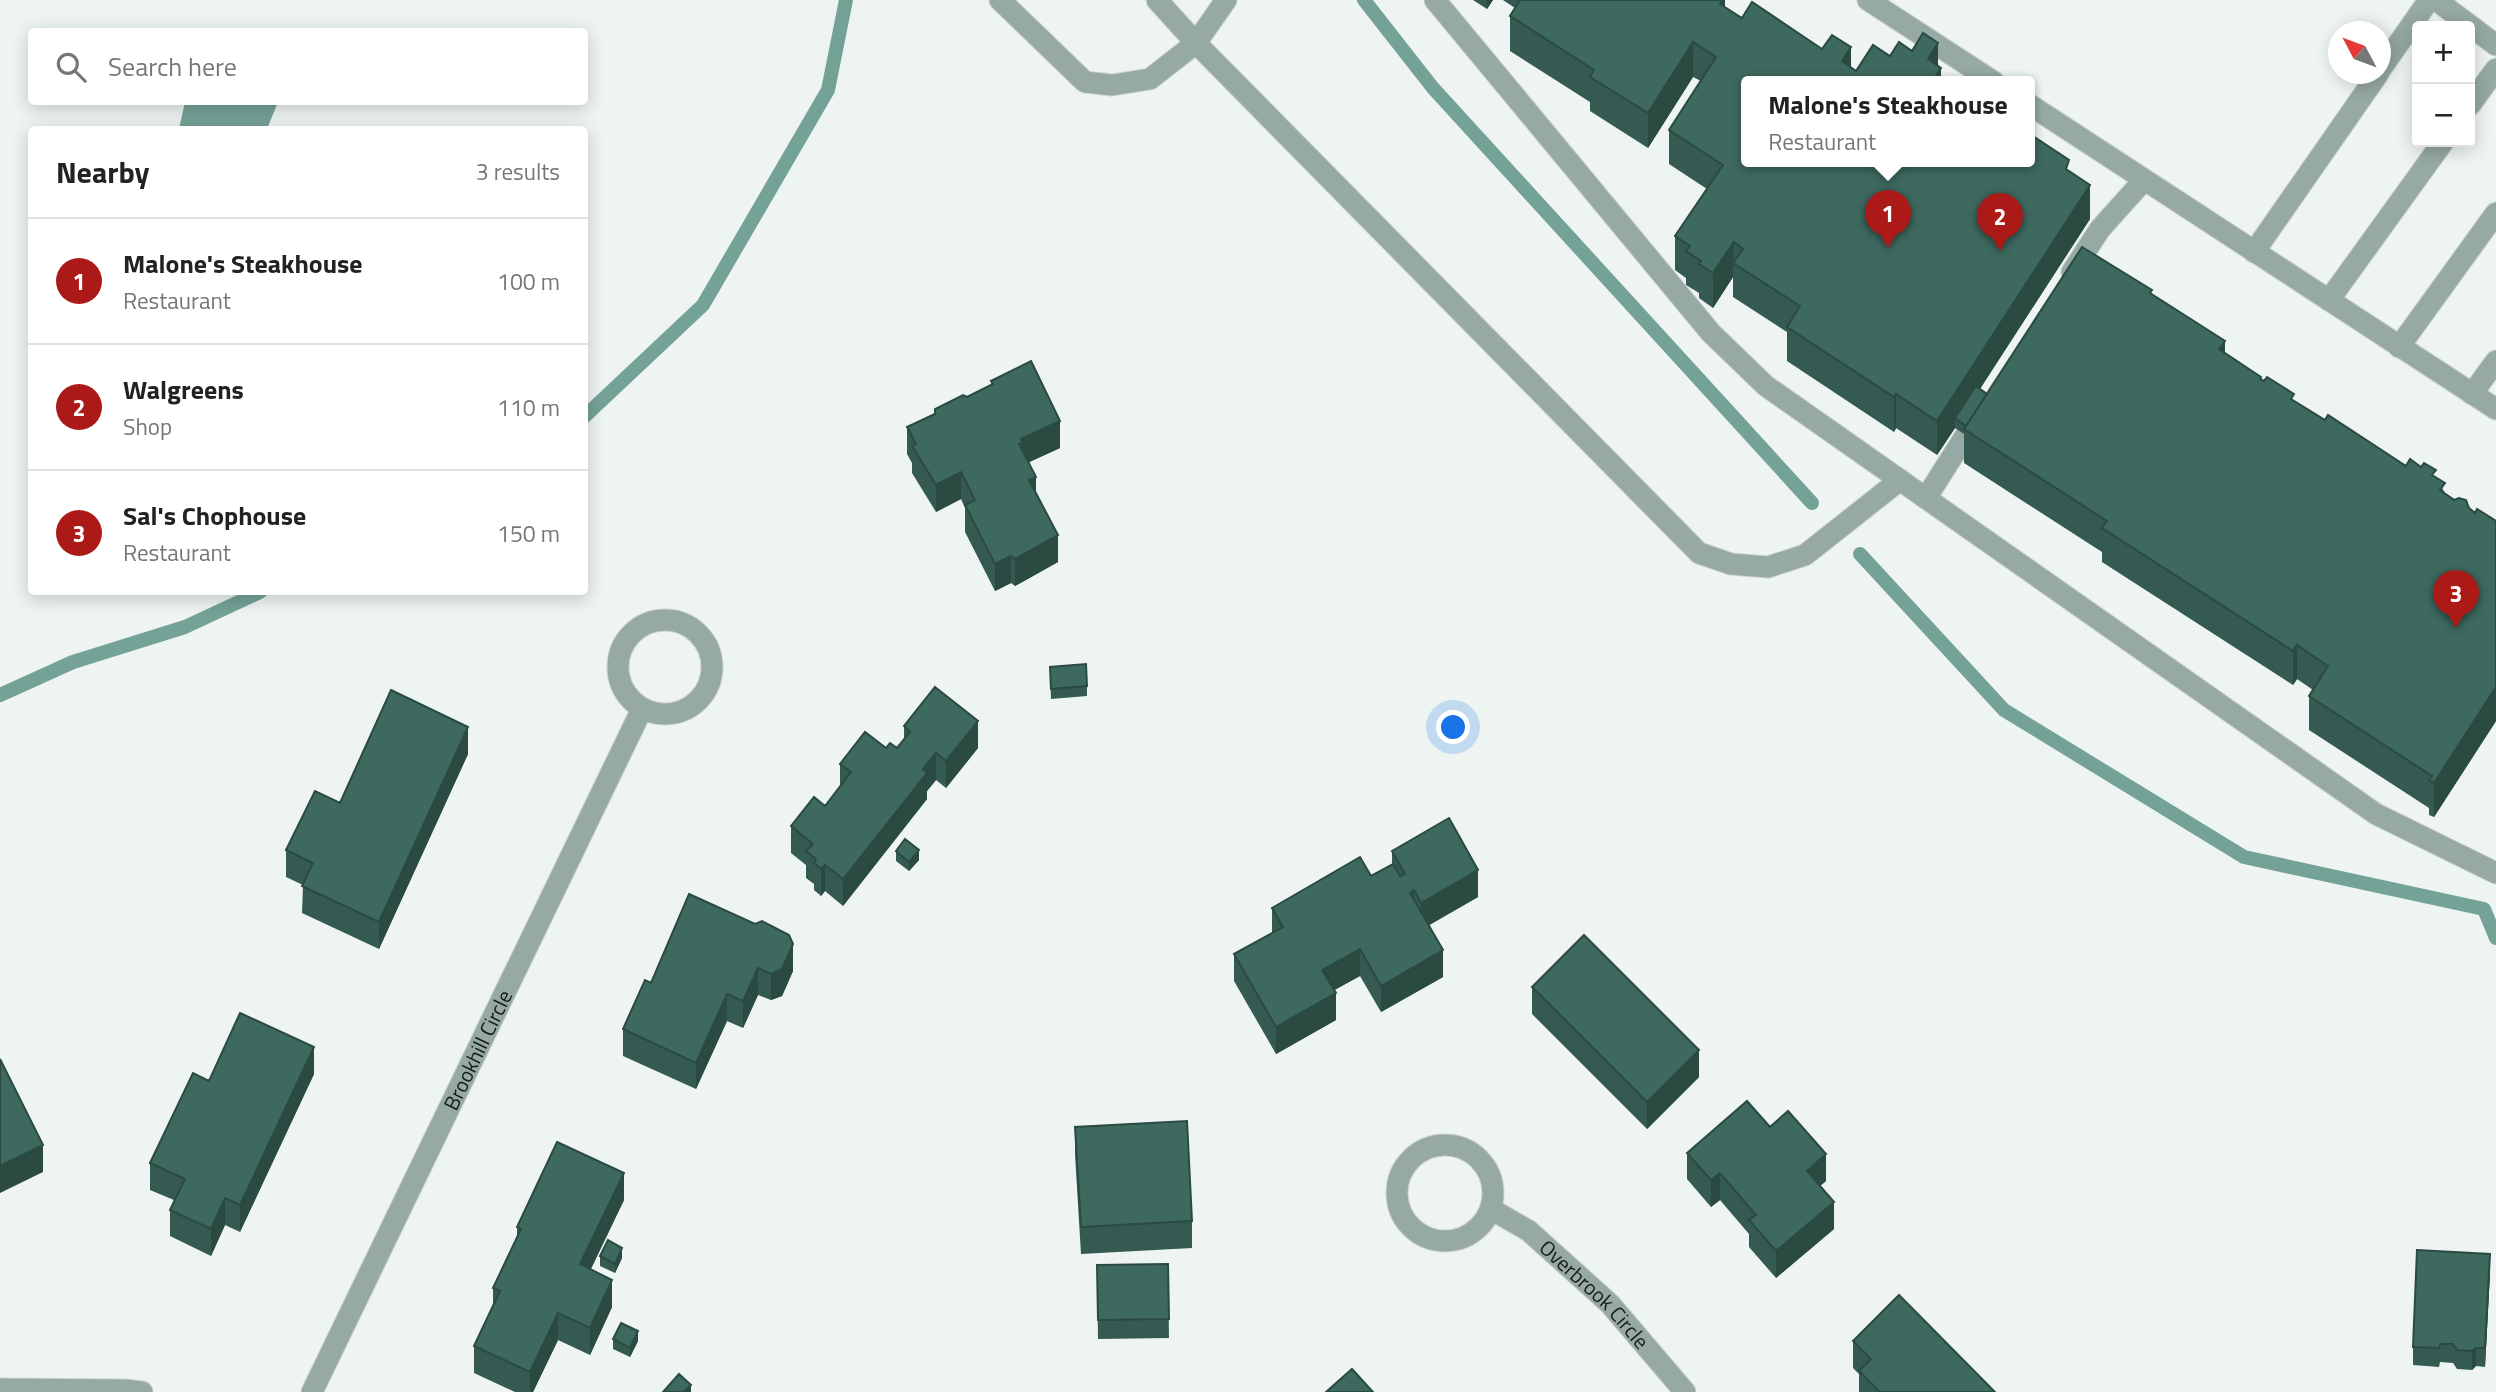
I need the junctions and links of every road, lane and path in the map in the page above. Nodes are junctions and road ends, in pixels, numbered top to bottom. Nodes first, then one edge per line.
1 (1000, 0) edge
2 (1157, 0) edge
3 (1226, 0) edge
4 (1435, 0) edge
5 (1868, 0) edge
6 (2429, 0) edge
7 (2436, 0) edge
8 (1196, 43) junction
9 (2496, 45) edge
10 (2391, 55) edge
11 (1985, 76) edge
12 (2493, 79) edge
13 (2371, 84) edge
14 (2475, 99) edge
15 (2035, 108) edge
16 (2439, 147) edge
17 (2144, 180) junction
18 (2496, 213) edge
19 (2254, 252) junction
20 (2062, 287) edge
21 (2329, 300) junction
22 (2399, 347) junction
23 (2496, 361) edge
24 (1994, 392) edge
25 (2472, 394) junction
26 (2496, 409) edge
27 (1900, 480) junction
28 (1926, 498) junction
29 (642, 709) junction
30 (2496, 873) edge
31 (1491, 1209) junction
32 (0, 1389) edge
33 (142, 1392) edge
34 (312, 1392) edge
35 (1685, 1392) edge

1 - 8 street
2 - 8 street
3 - 8 street
4 - 27 street
5 - 11 street
6 - 10 street
7 - 9 street
8 - 27 street
12 - 14 street
13 - 19 street
15 - 17 street
16 - 21 street
17 - 19 street
17 - 20 street
18 - 22 street
19 - 21 street
21 - 22 street
22 - 25 street
23 - 25 street
24 - 28 street
25 - 26 street
27 - 28 street
28 - 30 street
29 - 29 street
29 - 34 street, Brookhill Circle
31 - 31 street
31 - 35 street, Overbrook Circle
32 - 33 street

